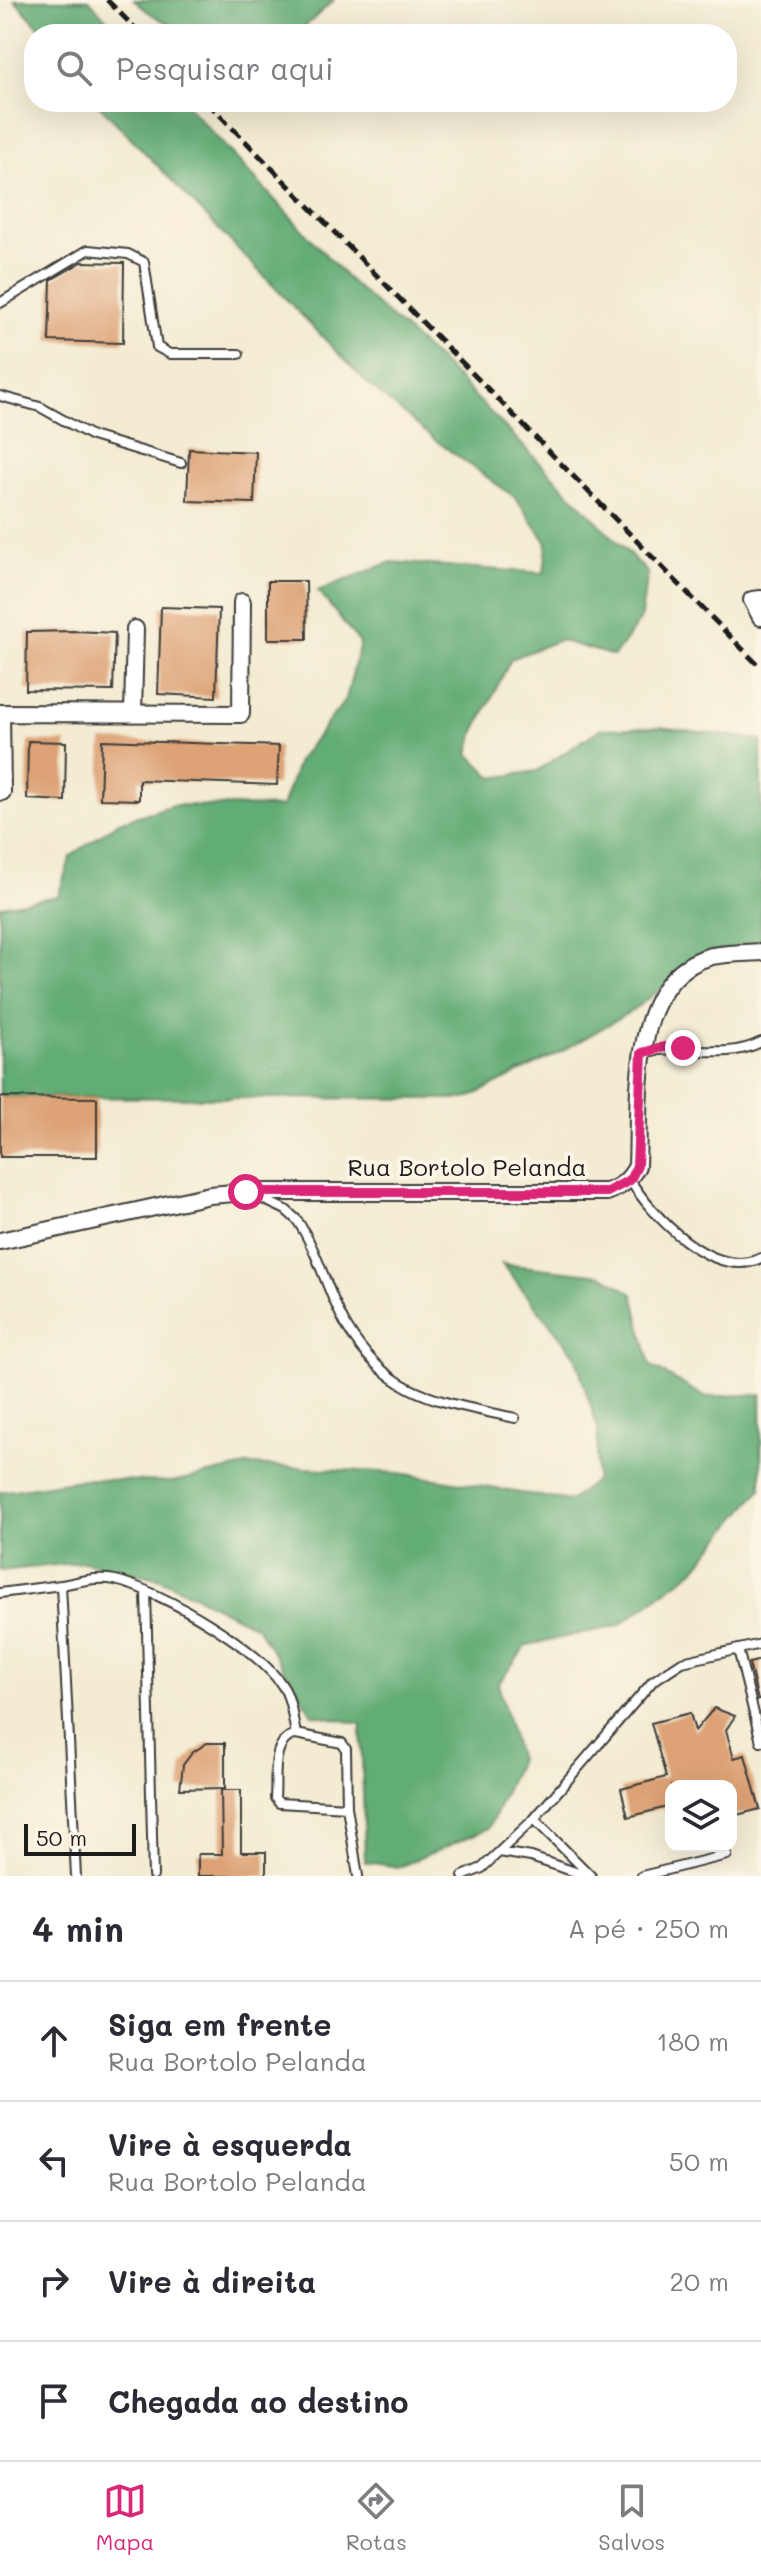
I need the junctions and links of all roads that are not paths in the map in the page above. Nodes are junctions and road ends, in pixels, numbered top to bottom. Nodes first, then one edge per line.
1 (0, 303) edge
2 (239, 354) dead end
3 (0, 396) edge
4 (181, 463) dead end
5 (761, 599) edge
6 (242, 602) dead end
7 (761, 617) edge
8 (135, 629) dead end
9 (1, 713) edge
10 (133, 714) junction
11 (2, 792) dead end
12 (761, 952) edge
13 (761, 1042) edge
14 (642, 1053) junction
15 (630, 1180) junction
16 (246, 1192) junction
17 (0, 1241) edge
18 (761, 1258) edge
19 (515, 1418) dead end
20 (61, 1585) junction
21 (146, 1591) junction
22 (0, 1593) edge
23 (761, 1644) edge
24 (738, 1649) junction
25 (296, 1734) junction
26 (761, 1742) edge
27 (347, 1807) junction
28 (534, 1819) junction
29 (499, 1852) junction
30 (727, 1855) dead end
31 (583, 1865) junction
32 (567, 1869) junction
33 (76, 1876) edge
34 (153, 1876) edge
35 (358, 1876) edge
36 (463, 1876) edge
37 (589, 1876) edge
38 (642, 1876) edge

1 - 2 lane
3 - 4 lane
5 - 7 street
6 - 10 street
8 - 10 street
9 - 10 street
9 - 11 street
12 - 14 street
13 - 14 lane
14 - 15 street
15 - 16 street, Rua Bortolo Pelanda
15 - 18 lane
16 - 17 street, Rua Bortolo Pelanda
16 - 19 lane
20 - 21 lane
20 - 22 lane
20 - 33 lane
21 - 25 lane
21 - 34 lane
23 - 24 lane
24 - 26 lane
24 - 28 lane
25 - 27 lane
25 - 27 lane
27 - 35 lane
28 - 29 lane
28 - 31 lane
29 - 32 lane
29 - 36 lane
30 - 38 lane
31 - 32 lane
31 - 37 lane
32 - 37 lane

